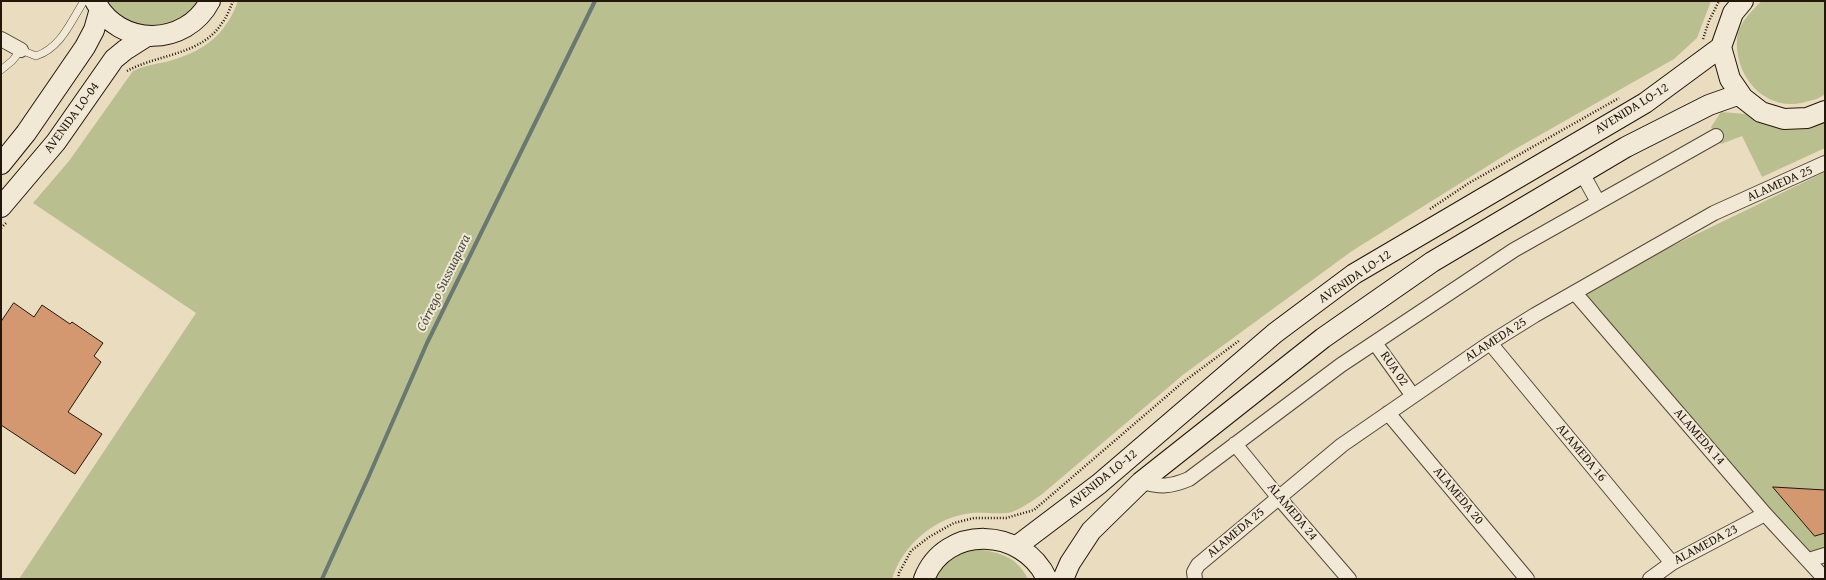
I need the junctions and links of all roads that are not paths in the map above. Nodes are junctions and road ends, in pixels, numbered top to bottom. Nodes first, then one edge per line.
1 (210, 1) edge
2 (93, 4) edge
3 (1737, 5) edge
4 (147, 36) junction
5 (1, 39) edge
6 (1721, 47) junction
7 (21, 50) junction
8 (1, 70) edge
9 (1740, 94) junction
10 (1825, 111) edge
11 (1716, 136) dead end
12 (1825, 163) edge
13 (1, 164) edge
14 (1582, 173) junction
15 (1598, 202) junction
16 (6, 212) edge
17 (1575, 293) junction
18 (1375, 343) junction
19 (1490, 343) junction
20 (1413, 396) junction
21 (1388, 413) junction
22 (1236, 444) junction
23 (1141, 482) junction
24 (1279, 498) junction
25 (1765, 514) junction
26 (1017, 546) junction
27 (1825, 555) edge
28 (1809, 560) junction
29 (1672, 563) junction
30 (924, 579) edge
31 (1047, 579) edge
32 (1063, 579) edge
33 (1195, 579) edge
34 (1349, 579) edge
35 (1527, 579) edge
36 (1650, 579) edge
37 (1825, 579) edge

1 - 4 street
2 - 4 street
2 - 7 lane
2 - 13 street
3 - 6 street
4 - 16 street, AVENIDA LO-04
5 - 7 street
6 - 9 street
6 - 26 street, AVENIDA LO-12
7 - 8 lane
9 - 10 street
9 - 14 street, AVENIDA LO-12
11 - 15 street
12 - 17 street, ALAMEDA 25
14 - 15 street
14 - 23 street, AVENIDA LO-12
15 - 18 street
17 - 19 street, ALAMEDA 25
17 - 25 street, ALAMEDA 14
18 - 20 street, RUA 02
18 - 22 street
19 - 20 street, ALAMEDA 25
19 - 29 street, ALAMEDA 16
20 - 21 street, ALAMEDA 25
21 - 24 street, ALAMEDA 25
21 - 35 street, ALAMEDA 20
22 - 23 street
22 - 24 street, ALAMEDA 24
23 - 32 street, AVENIDA LO-12
24 - 33 street, ALAMEDA 25
24 - 34 street, ALAMEDA 24
25 - 28 street, ALAMEDA 14
25 - 29 street, ALAMEDA 23
26 - 30 street
26 - 31 street
27 - 28 street
28 - 37 street, ALAMEDA 14
29 - 36 street, ALAMEDA 23

